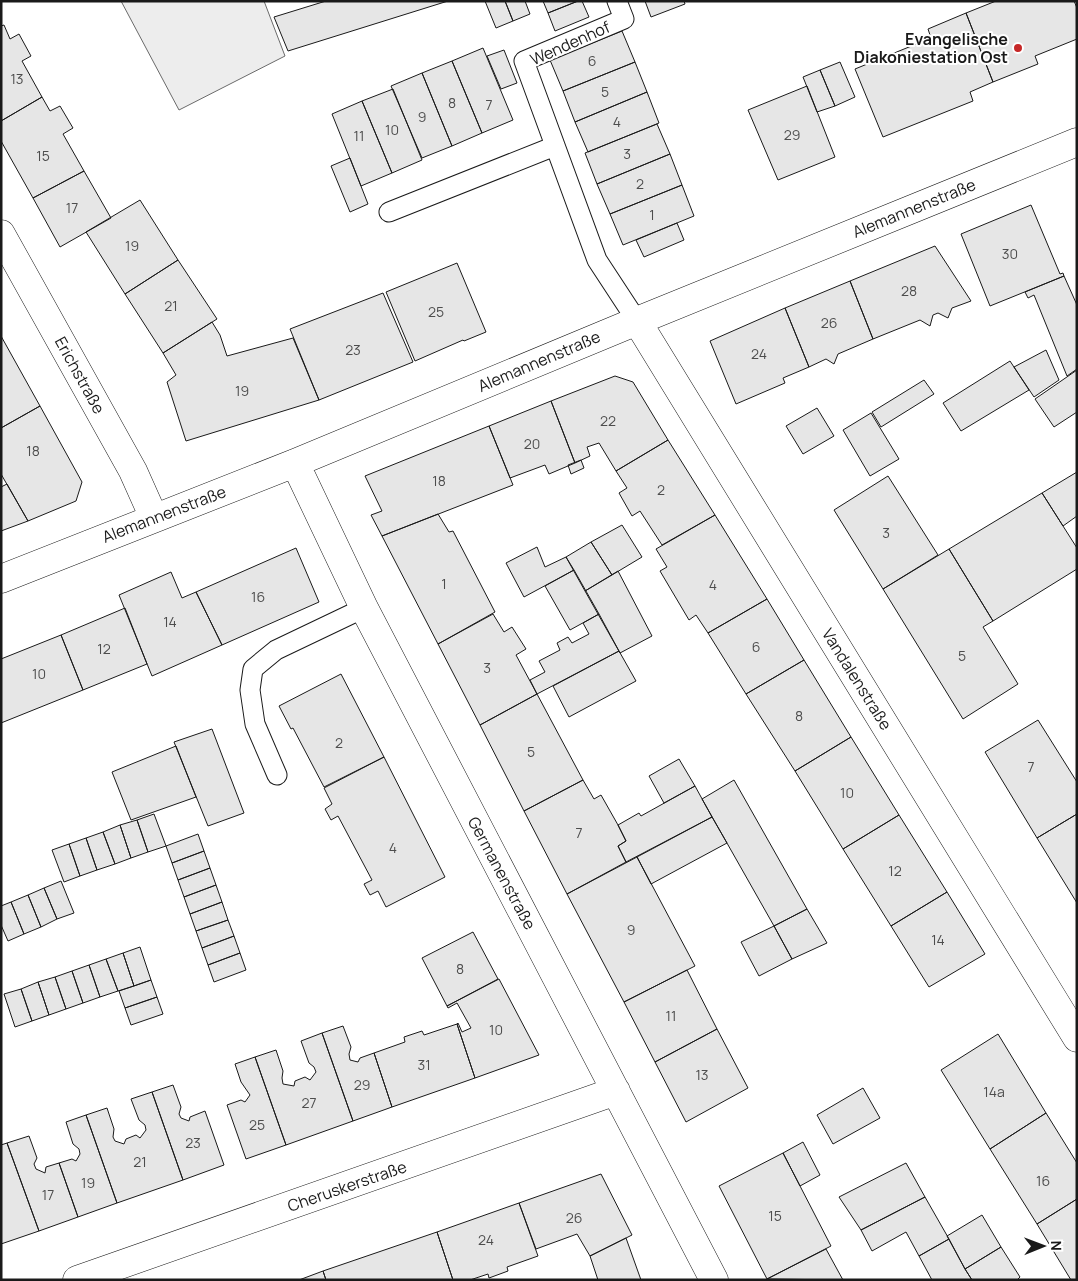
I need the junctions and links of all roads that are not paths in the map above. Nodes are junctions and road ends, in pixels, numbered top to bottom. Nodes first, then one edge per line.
1 (617, 1) edge
2 (1077, 142) edge
3 (555, 146) junction
4 (389, 212) dead end
5 (1, 234) edge
6 (637, 321) junction
7 (295, 463) junction
8 (154, 518) junction
9 (1, 579) edge
10 (364, 608) junction
11 (276, 775) dead end
12 (1077, 1038) edge
13 (616, 1091) junction
14 (77, 1280) edge
15 (714, 1280) edge

1 - 3 lane, Wendenhof
2 - 6 street, Alemannenstraße
3 - 4 lane
3 - 6 lane, Wendenhof
5 - 8 street, Erichstraße
6 - 7 street, Alemannenstraße
6 - 12 street, Vandalenstraße
7 - 8 street, Alemannenstraße
7 - 10 street, Germanenstraße
8 - 9 street, Alemannenstraße
10 - 11 lane
10 - 13 street, Germanenstraße
13 - 14 street, Cheruskerstraße
13 - 15 street, Germanenstraße

